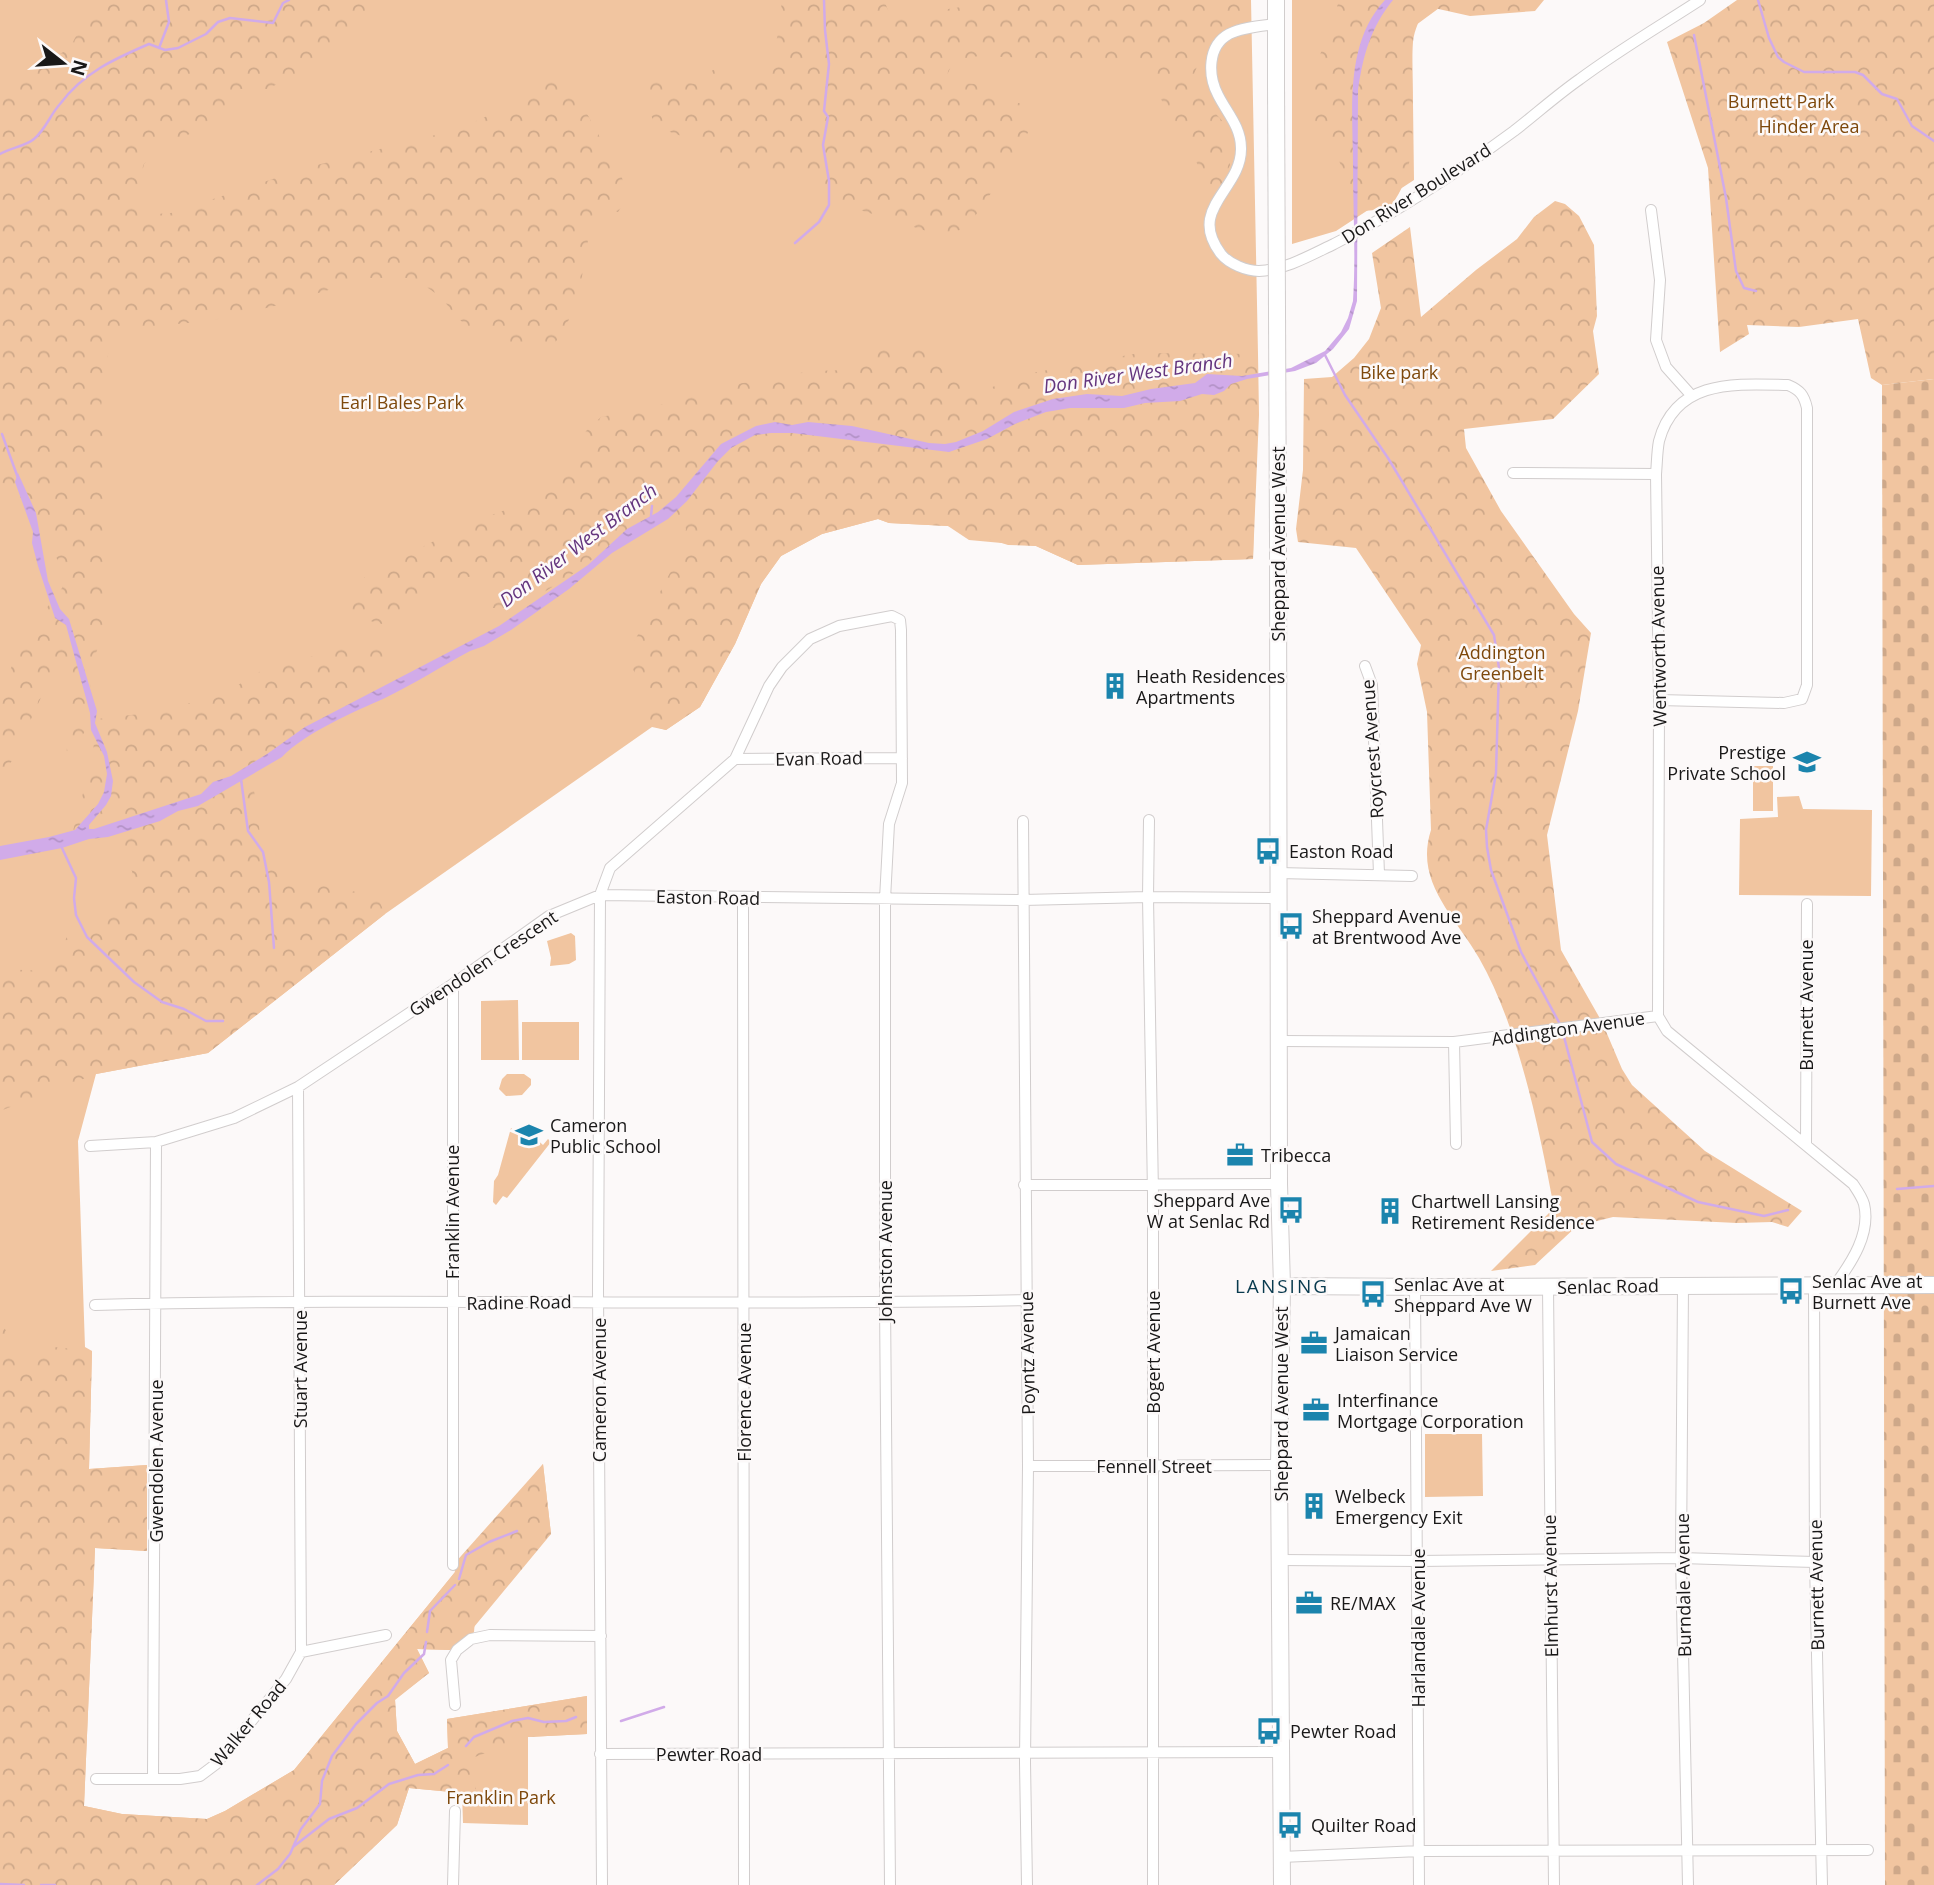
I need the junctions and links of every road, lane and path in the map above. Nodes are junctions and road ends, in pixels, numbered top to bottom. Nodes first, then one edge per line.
1 (1276, 0) edge
2 (1700, 0) edge
3 (1276, 24) junction
4 (1651, 210) dead end
5 (1691, 395) junction
6 (1513, 473) dead end
7 (1656, 474) junction
8 (1365, 666) dead end
9 (1660, 700) junction
10 (902, 758) junction
11 (735, 759) junction
12 (1149, 820) dead end
13 (1023, 821) dead end
14 (1278, 873) junction
15 (1379, 874) junction
16 (1412, 876) dead end
17 (600, 895) junction
18 (1148, 897) junction
19 (743, 898) junction
20 (1279, 898) junction
21 (885, 899) junction
22 (1023, 900) junction
23 (1807, 904) dead end
24 (453, 984) junction
25 (1658, 1016) junction
26 (1280, 1041) junction
27 (1454, 1042) junction
28 (298, 1087) junction
29 (156, 1142) junction
30 (1456, 1143) dead end
31 (1806, 1144) junction
32 (90, 1146) dead end
33 (1153, 1183) junction
34 (1279, 1184) junction
35 (1024, 1185) junction
36 (1683, 1285) junction
37 (1835, 1285) junction
38 (1934, 1285) edge
39 (1282, 1286) junction
40 (1814, 1286) junction
41 (1415, 1287) junction
42 (1548, 1287) junction
43 (1026, 1300) junction
44 (598, 1301) junction
45 (744, 1302) junction
46 (157, 1303) junction
47 (300, 1303) junction
48 (452, 1303) junction
49 (885, 1303) junction
50 (95, 1305) dead end
51 (1279, 1465) junction
52 (1028, 1466) junction
53 (1153, 1467) junction
54 (1549, 1558) junction
55 (1681, 1558) junction
56 (1280, 1560) junction
57 (1418, 1561) junction
58 (1815, 1562) junction
59 (453, 1565) dead end
60 (386, 1635) dead end
61 (601, 1636) junction
62 (301, 1652) junction
63 (456, 1705) dead end
64 (1153, 1752) junction
65 (1280, 1752) junction
66 (743, 1753) junction
67 (1025, 1753) junction
68 (600, 1754) junction
69 (890, 1754) junction
70 (96, 1779) dead end
71 (153, 1779) junction
72 (455, 1811) dead end
73 (1868, 1850) dead end
74 (1420, 1851) junction
75 (1553, 1851) junction
76 (1689, 1851) junction
77 (1822, 1851) junction
78 (1281, 1857) junction
79 (453, 1885) edge
80 (601, 1885) edge
81 (744, 1885) edge
82 (890, 1885) edge
83 (1027, 1885) edge
84 (1153, 1885) edge
85 (1282, 1885) edge
86 (1419, 1885) edge
87 (1554, 1885) edge
88 (1688, 1885) edge
89 (1822, 1885) edge

1 - 3 main road, Sheppard Avenue West
2 - 3 street, Don River Boulevard
3 - 14 main road, Sheppard Avenue West, bridge
4 - 5 street
5 - 7 street, Wentworth Avenue
5 - 9 street
6 - 7 street
7 - 9 street, Wentworth Avenue
8 - 15 street, Roycrest Avenue
9 - 25 street, Wentworth Avenue
10 - 11 street, Evan Road
10 - 11 street, Johnston Avenue
10 - 21 street, Johnston Avenue
11 - 17 street
12 - 18 street, Bogert Avenue
13 - 22 street, Poyntz Avenue
14 - 15 street
14 - 20 main road, Sheppard Avenue West
15 - 16 street
17 - 19 street, Easton Road
17 - 24 street, Gwendolen Crescent
17 - 44 street, Cameron Avenue
18 - 20 street, Easton Road
18 - 22 street, Easton Road
18 - 33 street, Bogert Avenue
19 - 21 street, Easton Road
19 - 45 street, Florence Avenue
20 - 26 main road, Sheppard Avenue West
21 - 22 street, Easton Road
21 - 49 street, Johnston Avenue
22 - 35 street, Poyntz Avenue
23 - 31 street, Burnett Avenue
24 - 28 street, Gwendolen Crescent
24 - 48 street, Franklin Avenue
25 - 27 street, Addington Avenue
25 - 31 street, Addington Avenue
26 - 27 street, Addington Avenue
26 - 34 main road, Sheppard Avenue West
27 - 30 street
28 - 29 street, Gwendolen Crescent
28 - 47 street, Stuart Avenue
29 - 32 street, Gwendolen Crescent
29 - 46 street, Gwendolen Avenue
31 - 37 street
33 - 34 street
33 - 35 street
33 - 53 street, Bogert Avenue
34 - 39 main road, Sheppard Avenue West
35 - 43 street, Poyntz Avenue
36 - 40 main road, Senlac Road
36 - 42 main road, Senlac Road
36 - 55 street, Burndale Avenue
37 - 38 main road, Senlac Road
37 - 40 main road, Senlac Road
39 - 41 main road, Senlac Road
39 - 51 main road, Sheppard Avenue West
40 - 58 street, Burnett Avenue
41 - 42 main road, Senlac Road
41 - 57 street, Harlandale Avenue
42 - 54 street, Elmhurst Avenue
43 - 49 street, Radine Road
43 - 52 street, Poyntz Avenue
44 - 45 street, Radine Road
44 - 48 street, Radine Road
44 - 61 street, Cameron Avenue
45 - 49 street, Radine Road
45 - 66 street, Florence Avenue
46 - 47 street, Radine Road
46 - 50 street, Radine Road
46 - 71 street, Gwendolen Avenue
47 - 48 street, Radine Road
47 - 62 street, Stuart Avenue
48 - 59 street, Franklin Avenue
49 - 69 street, Johnston Avenue
51 - 53 street, Fennell Street
51 - 56 main road, Sheppard Avenue West
52 - 53 street, Fennell Street
52 - 67 street, Poyntz Avenue
53 - 64 street, Bogert Avenue
54 - 55 street
54 - 57 street
54 - 75 street, Elmhurst Avenue
55 - 58 street
55 - 76 street, Burndale Avenue
56 - 57 street
56 - 65 main road, Sheppard Avenue West
57 - 74 street, Harlandale Avenue
58 - 77 street, Burnett Avenue
60 - 62 street
61 - 63 street
61 - 68 street, Cameron Avenue
62 - 71 street, Walker Road
64 - 65 street, Pewter Road
64 - 67 street, Pewter Road
64 - 84 street, Bogert Avenue
65 - 78 main road, Sheppard Avenue West
66 - 68 street, Pewter Road
66 - 69 street, Pewter Road
66 - 81 street, Florence Avenue
67 - 69 street, Pewter Road
67 - 83 street, Poyntz Avenue
68 - 80 street, Cameron Avenue
69 - 82 street, Johnston Avenue
70 - 71 street, Walker Road
72 - 79 street
73 - 77 street
74 - 75 street
74 - 78 street
74 - 86 street, Harlandale Avenue
75 - 76 street
75 - 87 street, Elmhurst Avenue
76 - 77 street
76 - 88 street, Burndale Avenue
77 - 89 street, Burnett Avenue
78 - 85 main road, Sheppard Avenue West

